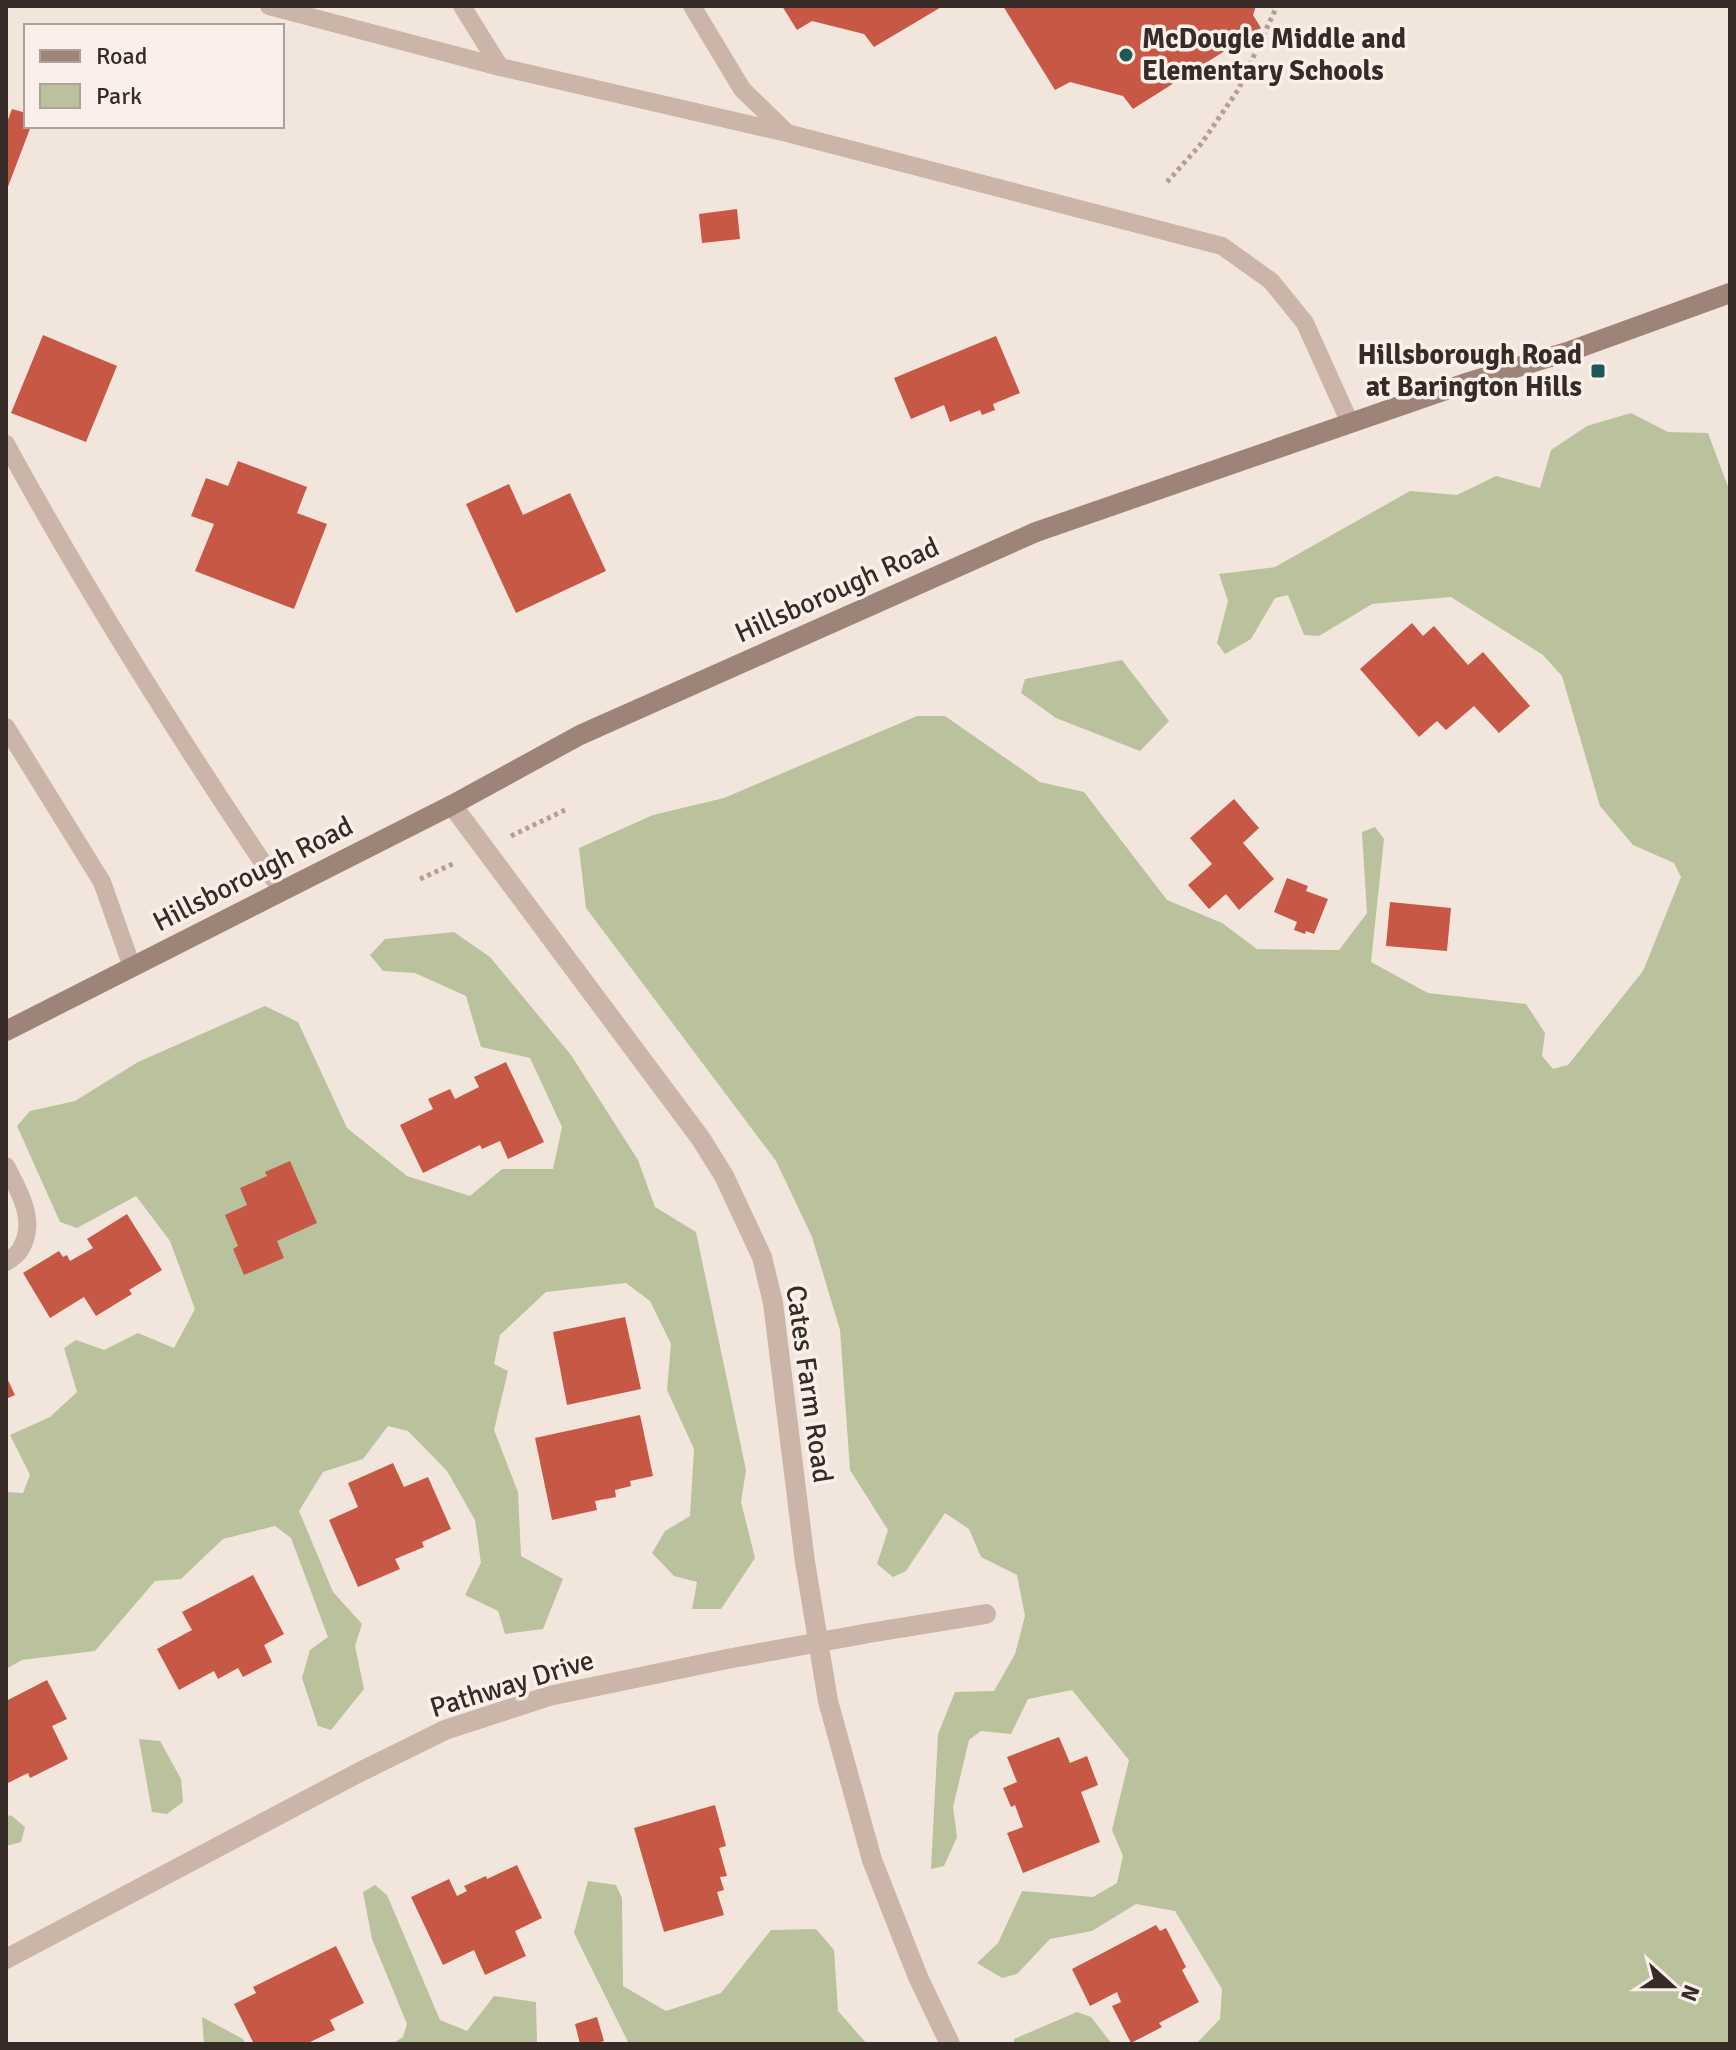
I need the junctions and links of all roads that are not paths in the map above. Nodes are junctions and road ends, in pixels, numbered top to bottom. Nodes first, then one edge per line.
1 (269, 6) edge
2 (462, 6) edge
3 (692, 6) edge
4 (500, 67) junction
5 (787, 133) junction
6 (1730, 293) edge
7 (1350, 423) junction
8 (6, 444) edge
9 (6, 727) edge
10 (452, 805) junction
11 (282, 891) junction
12 (132, 967) junction
13 (6, 1031) edge
14 (6, 1166) edge
15 (6, 1262) edge
16 (986, 1614) dead end
17 (819, 1642) junction
18 (6, 1959) edge
19 (950, 2044) edge

1 - 4 lane
2 - 4 lane
3 - 5 lane
4 - 5 lane
5 - 7 lane
6 - 7 main road, Hillsborough Road
7 - 10 main road, Hillsborough Road
8 - 11 lane
9 - 12 lane
10 - 11 main road, Hillsborough Road
10 - 17 street, Cates Farm Road
11 - 12 main road, Hillsborough Road
12 - 13 main road, Hillsborough Road
14 - 15 lane
16 - 17 street, Pathway Drive
17 - 18 street, Pathway Drive
17 - 19 street, Cates Farm Road

